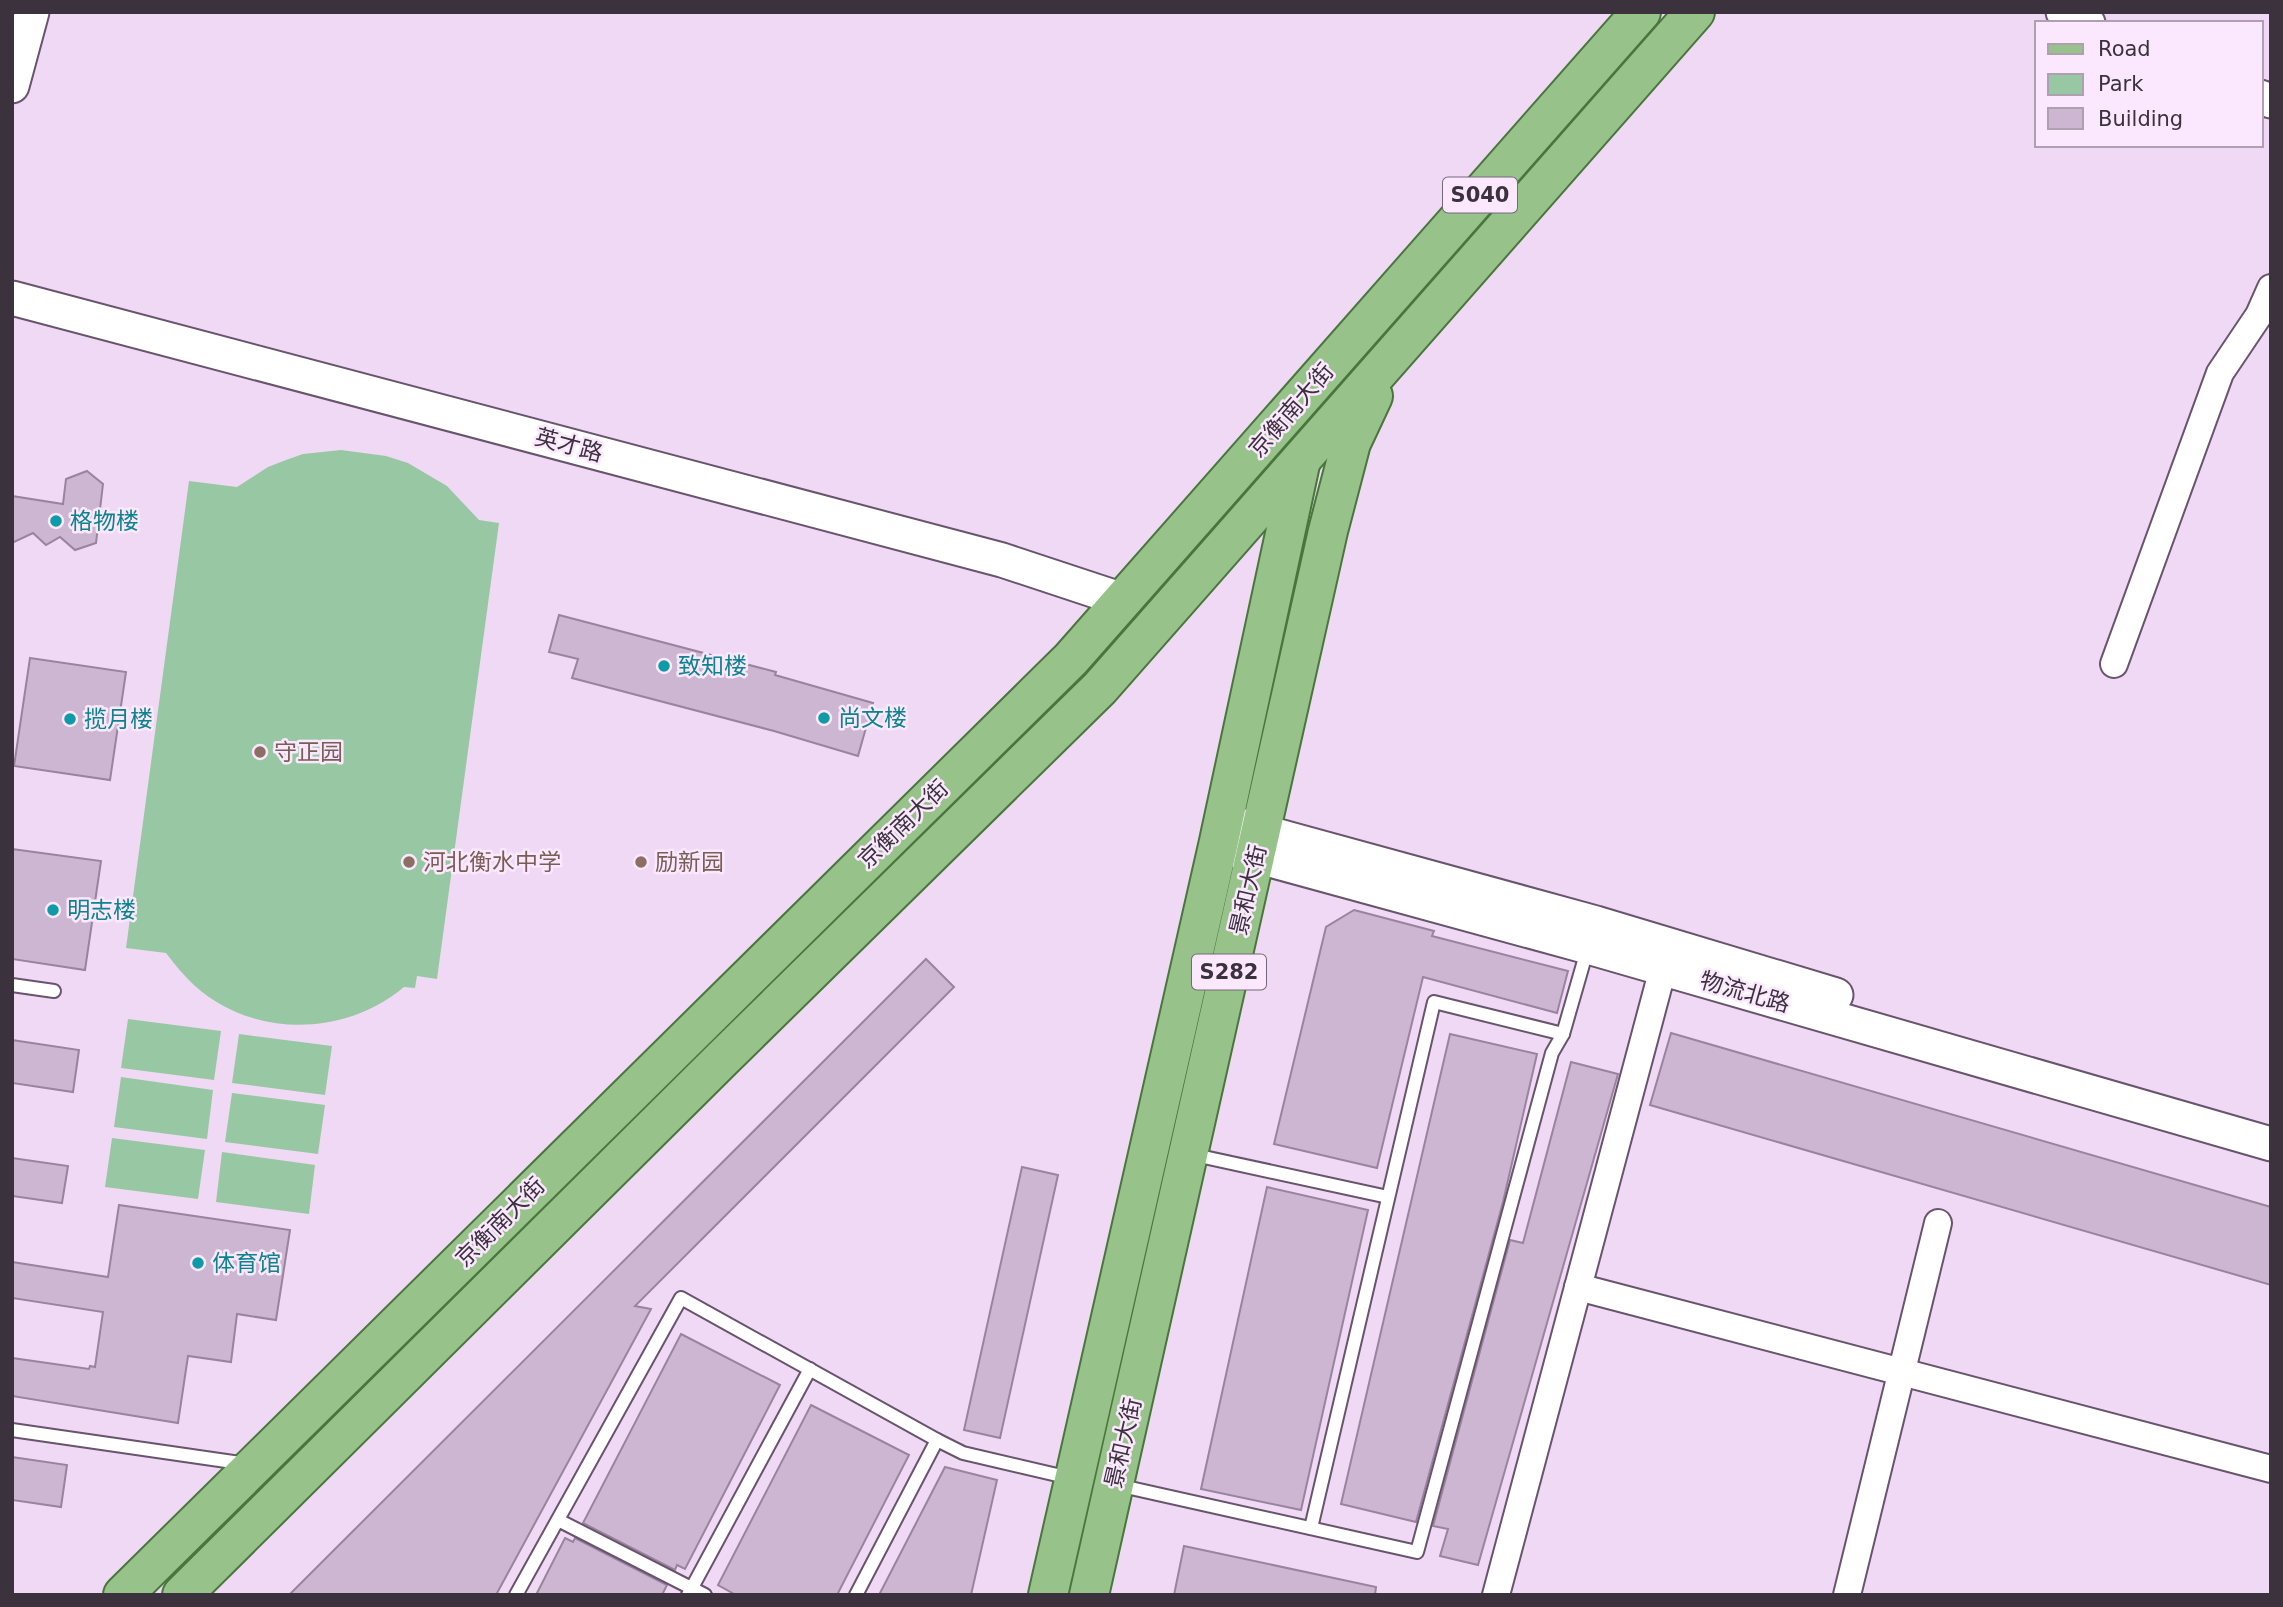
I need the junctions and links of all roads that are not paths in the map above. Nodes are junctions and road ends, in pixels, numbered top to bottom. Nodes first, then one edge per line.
1 (32, 12) edge
2 (1641, 12) edge
3 (1695, 12) edge
4 (2063, 12) edge
5 (2083, 21) edge
6 (12, 86) edge
7 (2271, 288) edge
8 (12, 298) edge
9 (1392, 357) junction
10 (1320, 377) junction
11 (1301, 460) junction
12 (1123, 600) junction
13 (2114, 664) dead end
14 (1220, 833) junction
15 (1259, 843) junction
16 (1588, 947) junction
17 (1661, 976) dead end
18 (12, 985) edge
19 (54, 991) dead end
20 (1563, 1034) junction
21 (2271, 1125) edge
22 (2271, 1144) edge
23 (1188, 1153) junction
24 (1388, 1197) junction
25 (1938, 1223) dead end
26 (1578, 1287) junction
27 (810, 1370) junction
28 (1902, 1372) junction
29 (12, 1430) edge
30 (937, 1440) junction
31 (255, 1465) junction
32 (2271, 1469) edge
33 (1074, 1479) junction
34 (1114, 1484) junction
35 (558, 1520) junction
36 (1311, 1528) junction
37 (690, 1591) edge
38 (123, 1595) edge
39 (182, 1595) edge
40 (516, 1595) edge
41 (705, 1595) edge
42 (856, 1595) edge
43 (1048, 1595) edge
44 (1089, 1595) edge
45 (1496, 1595) edge
46 (1847, 1595) edge

1 - 6 street
2 - 10 main road, 京衡南大街 / S040
3 - 9 main road, 京衡南大街 / S040
4 - 5 street
7 - 13 street
8 - 12 street, 英才路
9 - 11 main road, 京衡南大街
9 - 15 main road, 景和大街 / S282
10 - 11 main road, 景和大街 / S282
10 - 12 main road, 京衡南大街
11 - 14 main road, 景和大街 / S282
11 - 39 main road, 京衡南大街
12 - 31 main road, 京衡南大街
14 - 15 street, 物流北路
14 - 33 main road, 景和大街 / S282
15 - 16 street, 物流北路
15 - 21 street, 物流北路
15 - 23 main road, 景和大街 / S282
16 - 20 lane
16 - 22 street, 物流北路
17 - 26 street
18 - 19 lane
20 - 24 lane
20 - 36 lane
23 - 24 lane
23 - 34 main road, 景和大街 / S282
24 - 36 lane
25 - 28 street
26 - 28 street
26 - 45 street
27 - 30 lane
27 - 35 lane
27 - 37 lane
28 - 32 street
28 - 46 street
29 - 31 lane
30 - 33 lane
30 - 42 lane
31 - 38 main road, 京衡南大街
33 - 43 main road, 景和大街 / S282
34 - 36 lane
34 - 44 main road, 景和大街 / S282
35 - 37 lane
35 - 40 lane
37 - 41 lane

